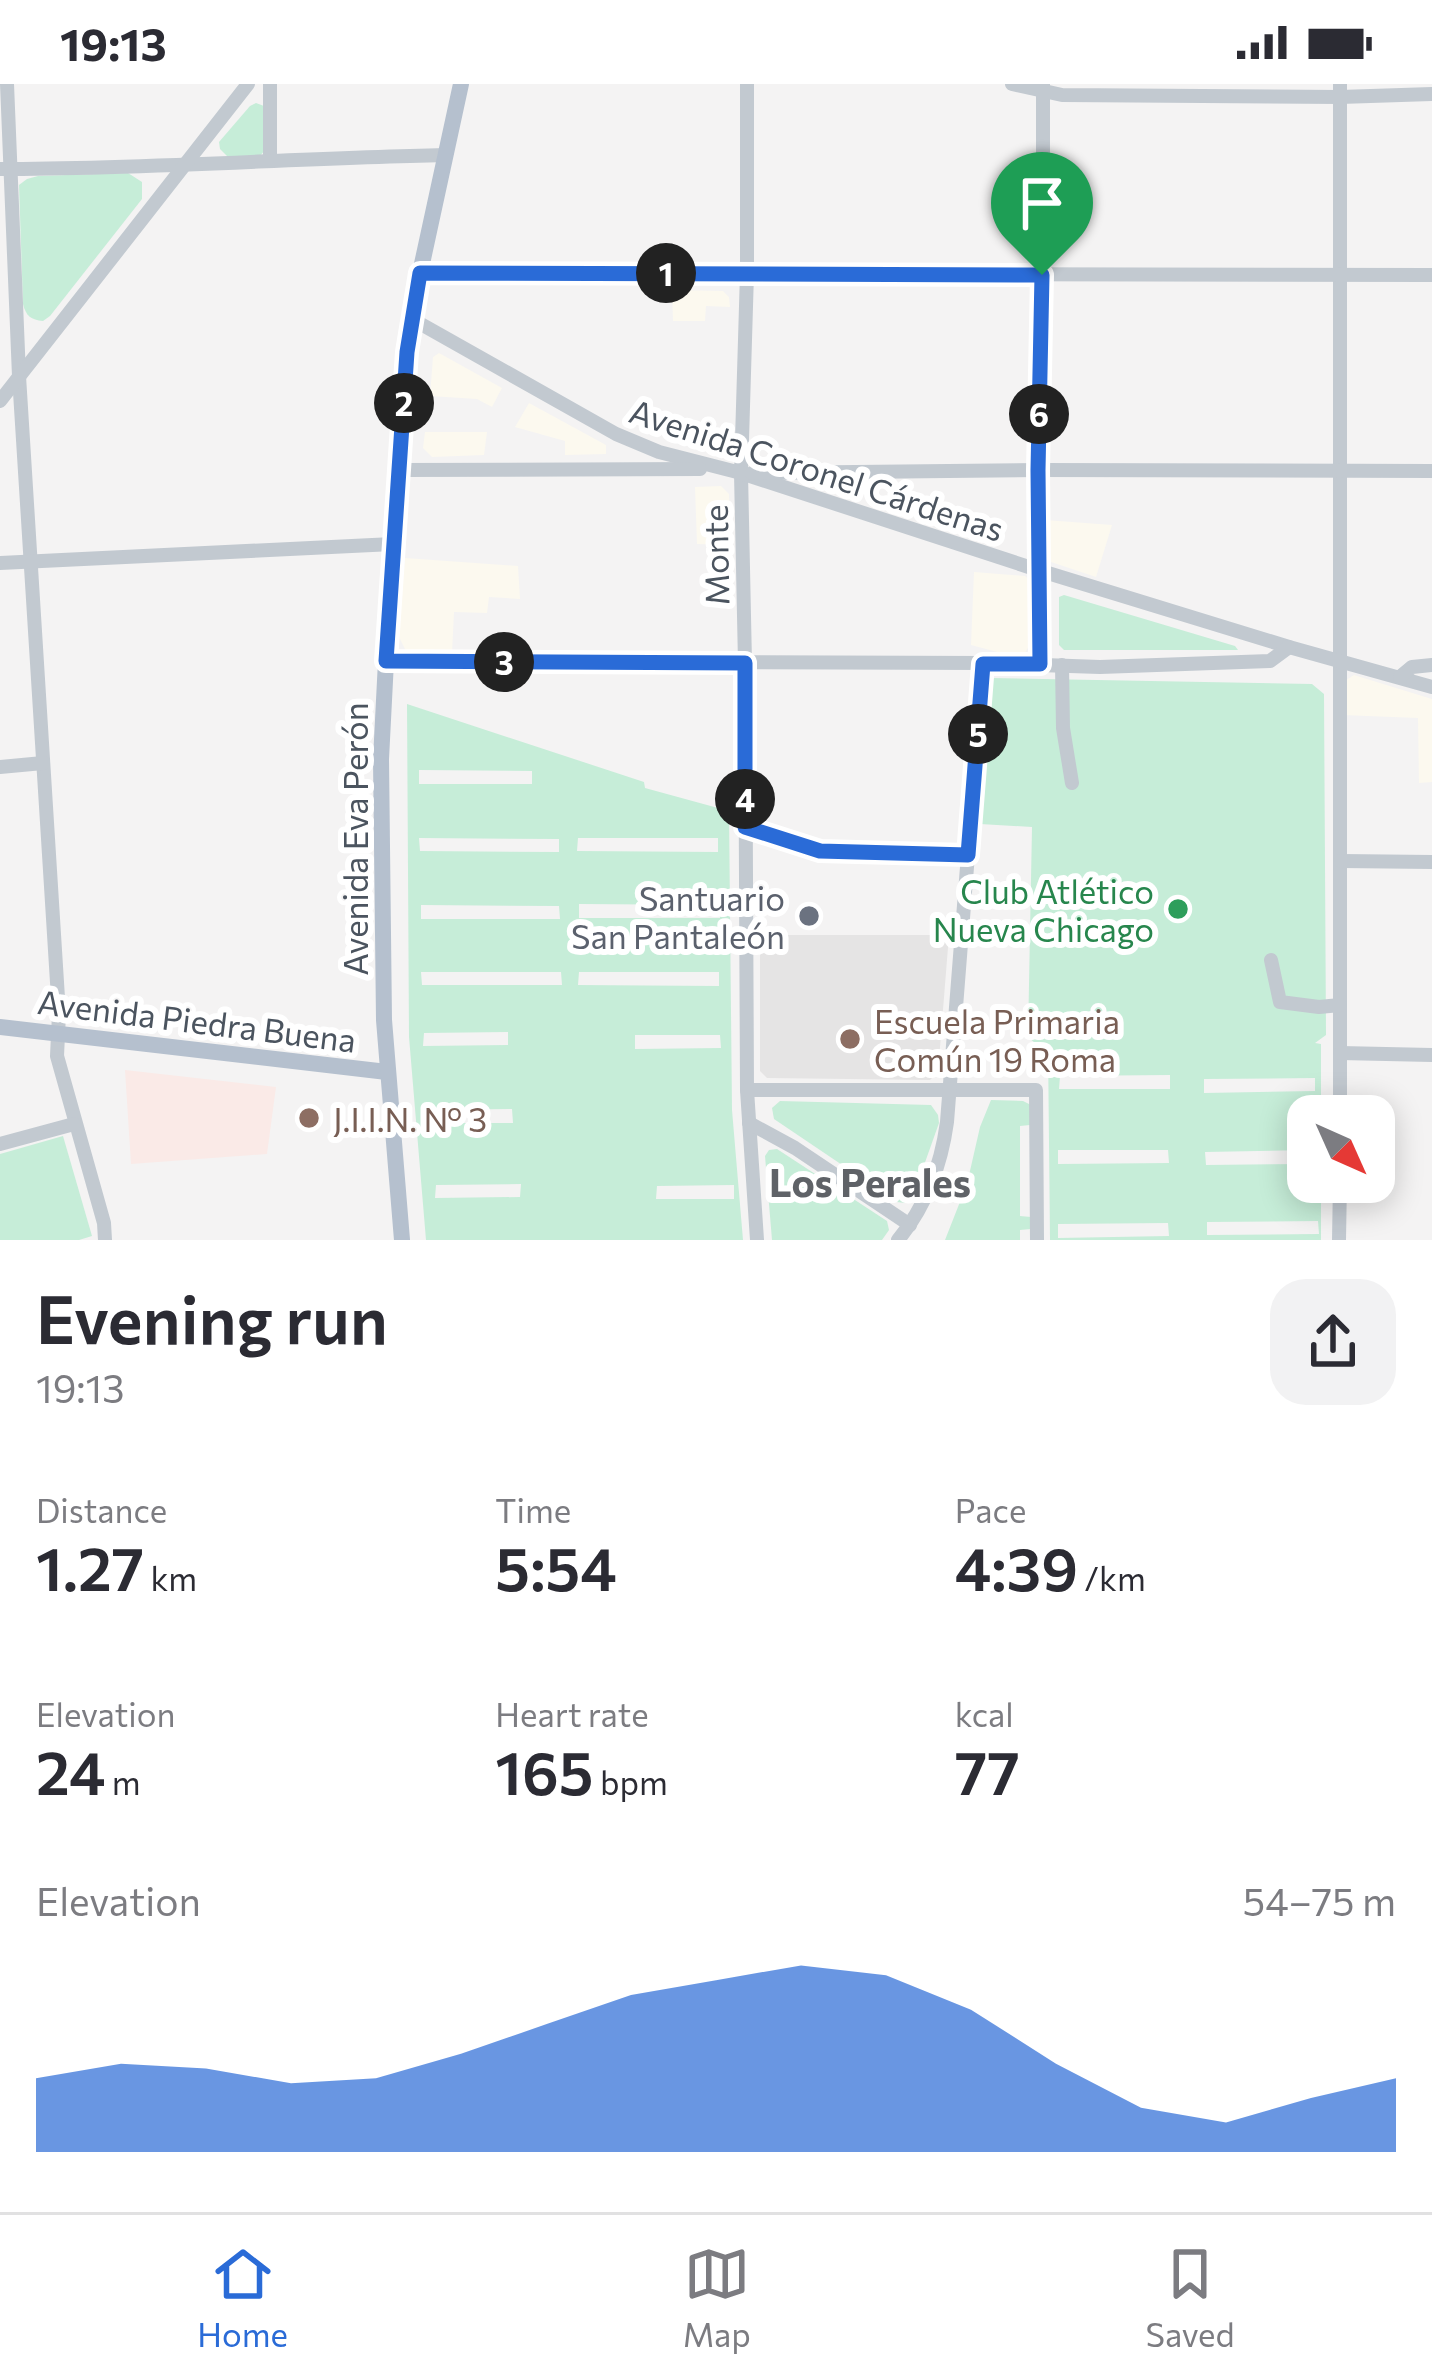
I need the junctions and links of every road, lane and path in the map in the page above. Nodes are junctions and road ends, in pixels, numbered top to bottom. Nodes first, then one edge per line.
1 (7, 84) edge
2 (248, 84) edge
3 (270, 84) edge
4 (461, 84) edge
5 (747, 84) edge
6 (1012, 84) edge
7 (1042, 87) edge
8 (1340, 90) edge
9 (1432, 94) edge
10 (445, 155) junction
11 (270, 160) junction
12 (182, 166) junction
13 (5, 169) edge
14 (420, 273) junction
15 (746, 274) junction
16 (1042, 275) junction
17 (1432, 275) edge
18 (1339, 276) junction
19 (412, 319) junction
20 (20, 376) junction
21 (0, 401) edge
22 (616, 434) junction
23 (610, 467) junction
24 (717, 469) junction
25 (400, 470) junction
26 (1038, 470) junction
27 (1340, 470) junction
28 (1432, 471) edge
29 (740, 473) junction
30 (393, 544) junction
31 (32, 562) junction
32 (0, 563) edge
33 (1038, 570) junction
34 (1288, 647) junction
35 (386, 661) junction
36 (1339, 662) junction
37 (745, 663) junction
38 (983, 664) junction
39 (1040, 664) junction
40 (1063, 665) junction
41 (1432, 665) edge
42 (1400, 677) junction
43 (1432, 687) edge
44 (43, 763) junction
45 (0, 767) edge
46 (1072, 783) dead end
47 (745, 827) junction
48 (968, 855) junction
49 (1341, 861) junction
50 (1432, 862) edge
51 (1271, 960) dead end
52 (1340, 1005) junction
53 (0, 1027) edge
54 (57, 1034) junction
55 (1340, 1053) junction
56 (1432, 1055) edge
57 (387, 1072) junction
58 (747, 1090) junction
59 (950, 1091) junction
60 (1340, 1095) edge
61 (749, 1123) junction
62 (74, 1124) junction
63 (0, 1144) edge
64 (1340, 1203) edge
65 (910, 1225) junction
66 (105, 1240) edge
67 (402, 1240) edge
68 (757, 1240) edge
69 (898, 1240) edge
70 (1037, 1240) edge
71 (1340, 1240) edge

1 - 13 street
2 - 12 street
3 - 11 street
4 - 10 main road, Avenida Eva Perón
5 - 15 street, Monte
6 - 7 street
7 - 8 street
7 - 16 street
8 - 9 street
8 - 18 street
10 - 11 street
10 - 14 main road, Avenida Eva Perón
11 - 12 street
12 - 13 street
12 - 20 street
13 - 20 street
14 - 15 street
14 - 19 main road, Avenida Eva Perón
15 - 16 street
15 - 29 street, Monte
16 - 18 street
16 - 26 street
17 - 18 street
18 - 27 street
19 - 22 street, Avenida Coronel Cárdenas
19 - 25 main road, Avenida Eva Perón
20 - 21 street
20 - 31 street
22 - 23 street
22 - 24 street, Avenida Coronel Cárdenas
23 - 24 street
23 - 25 street
24 - 29 street, Avenida Coronel Cárdenas
25 - 30 main road, Avenida Eva Perón
26 - 27 street
26 - 29 street
26 - 33 street
27 - 28 street
27 - 36 street
29 - 33 street, Avenida Coronel Cárdenas
29 - 37 street, Monte
30 - 31 street
30 - 35 main road, Avenida Eva Perón
31 - 32 street
31 - 44 street
33 - 34 street, Avenida Coronel Cárdenas
33 - 39 street
34 - 36 street, Avenida Coronel Cárdenas
34 - 40 street
35 - 37 street
35 - 57 main road, Avenida Eva Perón
36 - 42 street, Avenida Coronel Cárdenas
36 - 49 street
37 - 38 street
37 - 47 street, Monte
38 - 39 street
38 - 48 street
39 - 40 street
40 - 46 street
41 - 42 street
42 - 43 street, Avenida Coronel Cárdenas
44 - 45 street
44 - 54 street
47 - 48 street
47 - 58 street, Monte
48 - 59 street
49 - 50 street
49 - 52 street
51 - 52 street
52 - 55 street
53 - 54 main road, Avenida Piedra Buena
54 - 57 main road, Avenida Piedra Buena
54 - 62 street
55 - 56 street
55 - 60 street
57 - 67 main road, Avenida Eva Perón
58 - 59 street
58 - 61 street, Monte
59 - 65 street
59 - 70 street
61 - 65 street
61 - 68 street, Monte
62 - 63 street
62 - 66 street
64 - 71 street
65 - 69 street

